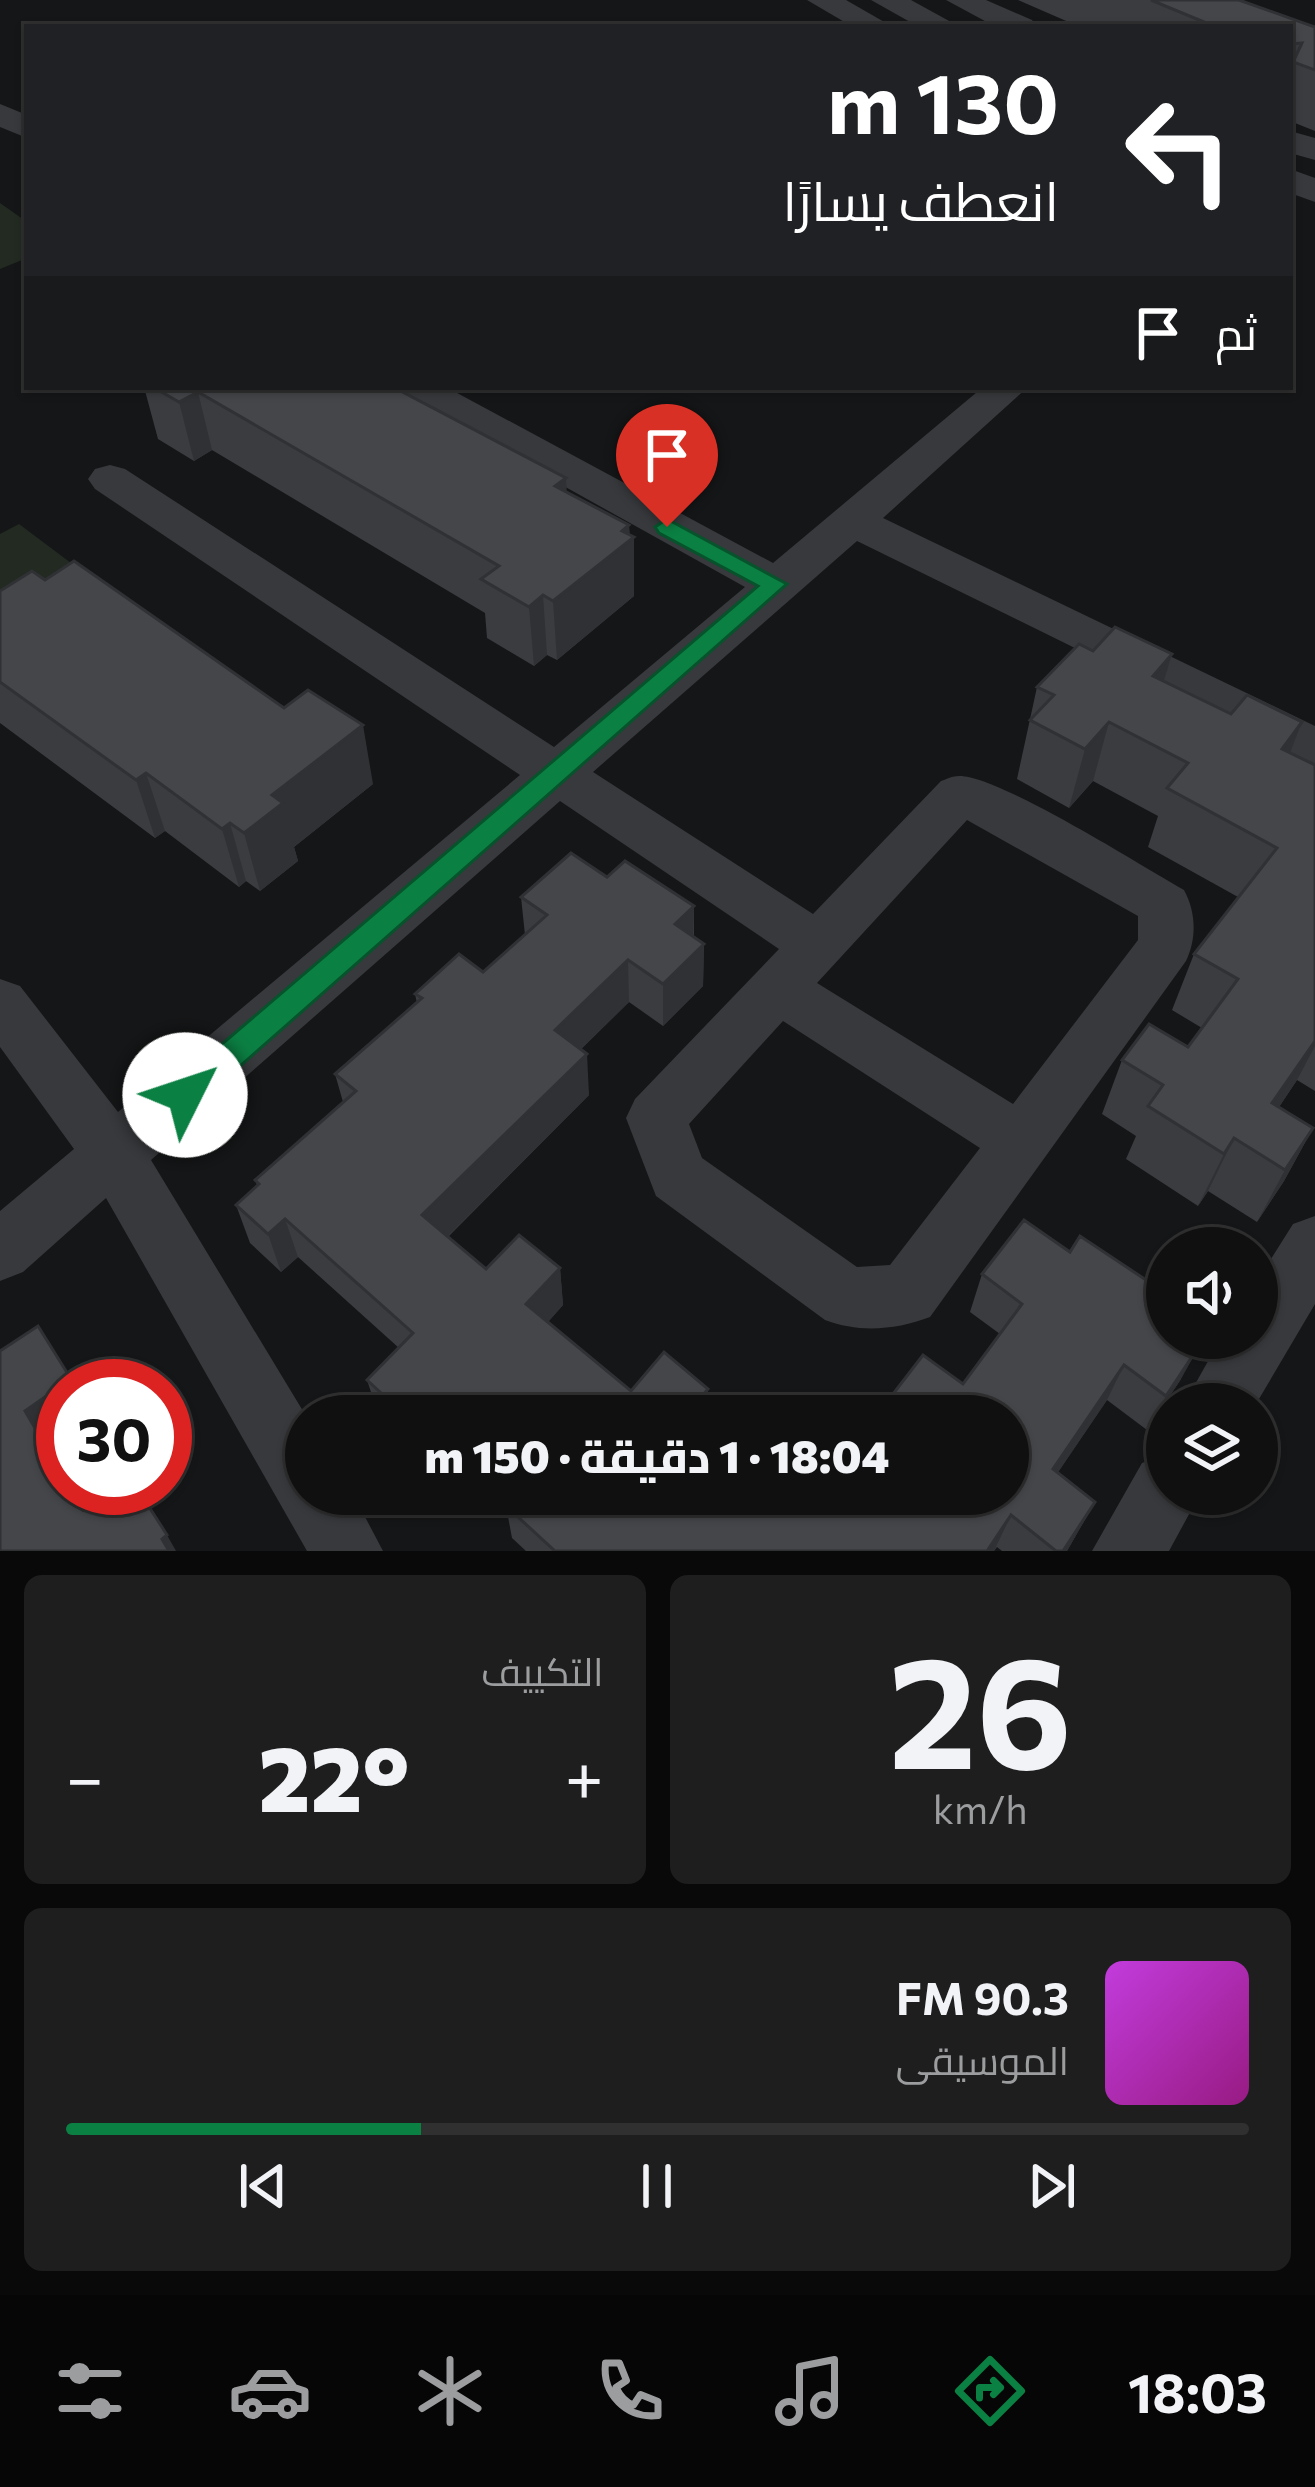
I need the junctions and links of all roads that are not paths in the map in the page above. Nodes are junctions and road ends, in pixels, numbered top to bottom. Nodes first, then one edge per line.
1 (822, 0) edge
2 (886, 0) edge
3 (961, 0) edge
4 (871, 24) edge
5 (938, 24) edge
6 (1014, 24) edge
7 (1293, 186) edge
8 (1309, 215) edge
9 (421, 390) edge
10 (1004, 390) edge
11 (110, 478) dead end
12 (851, 520) junction
13 (775, 584) junction
14 (1315, 748) edge
15 (555, 776) junction
16 (818, 946) junction
17 (778, 988) junction
18 (0, 1003) edge
19 (1020, 1142) junction
20 (115, 1156) junction
21 (1315, 1245) edge
22 (0, 1251) edge
23 (1231, 1383) edge
24 (285, 1445) edge
25 (326, 1515) edge
26 (1150, 1515) edge
27 (347, 1551) edge
28 (1128, 1551) edge

1 - 4 street
2 - 5 street
3 - 6 street
7 - 8 street
9 - 13 street
10 - 12 street
11 - 15 street
12 - 13 street
12 - 14 street
13 - 15 street
15 - 16 street
15 - 20 street
16 - 17 street
16 - 19 street
17 - 19 street
17 - 19 street
18 - 20 street
20 - 22 street
20 - 24 street
21 - 23 street
25 - 27 street
26 - 28 street

